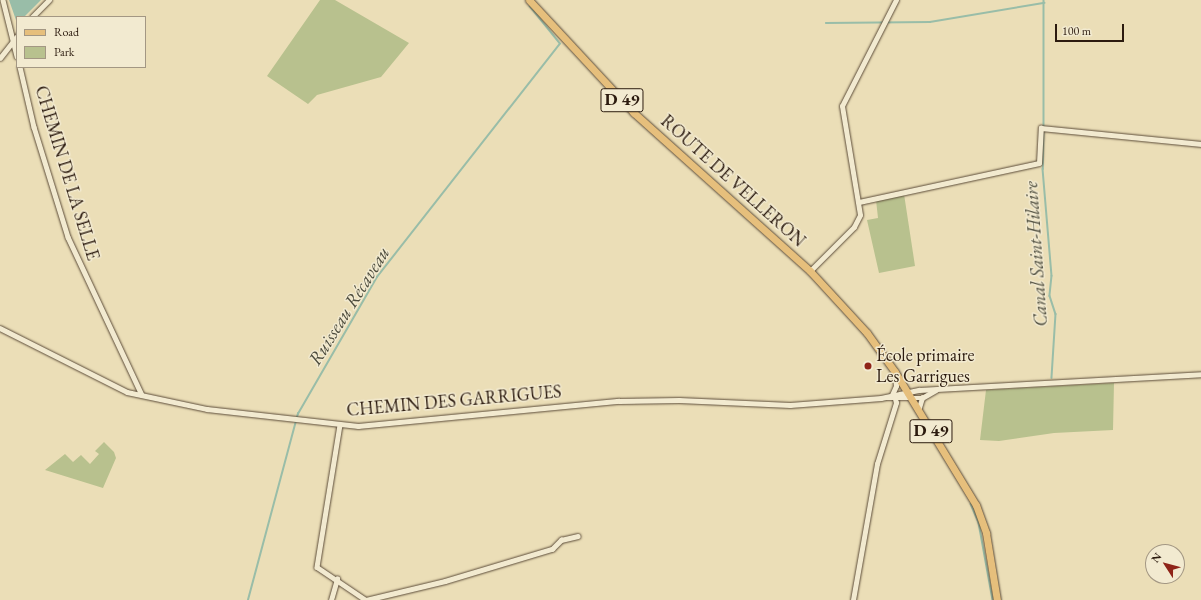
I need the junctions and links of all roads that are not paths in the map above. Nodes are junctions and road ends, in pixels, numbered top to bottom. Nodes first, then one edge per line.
1 (3, 0) edge
2 (49, 0) edge
3 (529, 0) edge
4 (896, 0) edge
5 (33, 16) edge
6 (16, 37) edge
7 (0, 58) edge
8 (20, 68) edge
9 (1201, 144) edge
10 (859, 202) junction
11 (810, 271) junction
12 (0, 328) edge
13 (895, 372) junction
14 (1201, 374) edge
15 (937, 390) junction
16 (907, 392) junction
17 (142, 395) junction
18 (894, 396) junction
19 (922, 398) junction
20 (911, 399) junction
21 (918, 412) junction
22 (340, 425) junction
23 (578, 536) dead end
24 (337, 579) junction
25 (331, 600) edge
26 (366, 600) edge
27 (853, 600) edge
28 (997, 600) edge

1 - 6 street
2 - 5 street
3 - 11 main road, ROUTE DE VELLERON / D 49
4 - 10 street
6 - 7 street
8 - 17 street, CHEMIN DE LA SELLE
9 - 10 street
10 - 11 street
11 - 13 main road, ROUTE DE VELLERON / D 49
12 - 17 street, CHEMIN DES GARRIGUES
13 - 16 main road, D 49
13 - 18 street
14 - 15 street, CHEMIN DES GARRIGUES
15 - 16 street, CHEMIN DES GARRIGUES
15 - 19 street, CHEMIN DES GARRIGUES
16 - 18 street, CHEMIN DES GARRIGUES
16 - 20 main road, D 49
17 - 22 street, CHEMIN DES GARRIGUES
18 - 20 street, CHEMIN DES GARRIGUES
18 - 22 street, CHEMIN DES GARRIGUES
18 - 27 street
19 - 20 street, CHEMIN DES GARRIGUES
19 - 21 street
20 - 21 main road, D 49
21 - 28 main road, D 49
22 - 24 street
23 - 26 street
24 - 25 street
24 - 26 street

